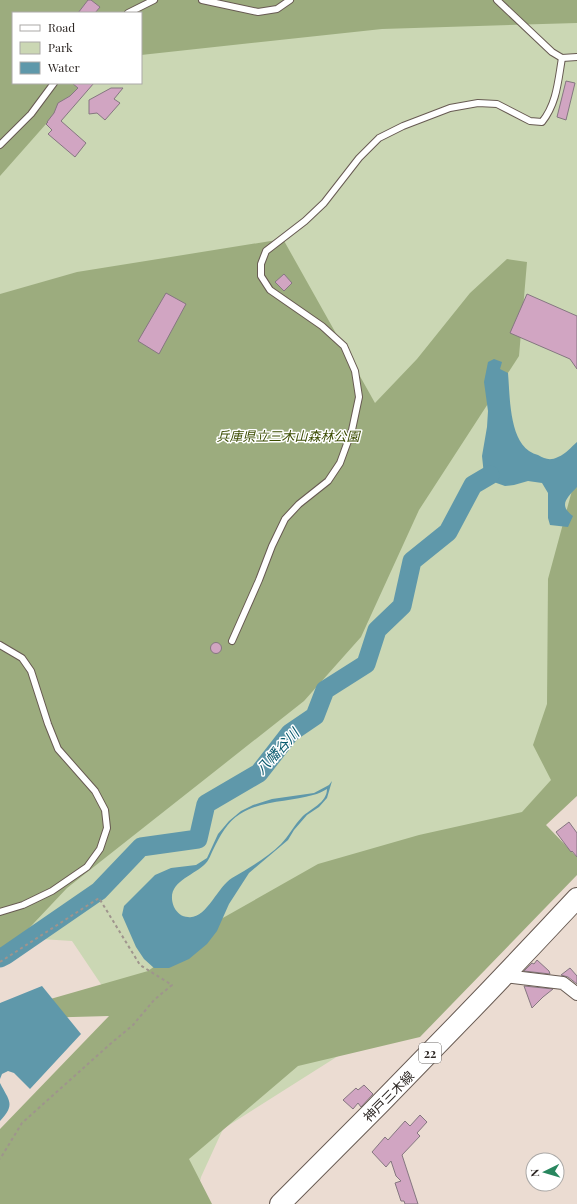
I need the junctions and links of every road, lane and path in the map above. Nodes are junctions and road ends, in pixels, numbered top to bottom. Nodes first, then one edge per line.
1 (154, 0) edge
2 (202, 0) edge
3 (290, 0) edge
4 (497, 0) edge
5 (130, 12) edge
6 (577, 57) edge
7 (562, 58) junction
8 (53, 84) edge
9 (0, 145) edge
10 (232, 640) dead end
11 (0, 645) edge
12 (577, 898) edge
13 (0, 912) edge
14 (0, 962) edge
15 (505, 976) junction
16 (577, 994) edge
17 (0, 1159) edge
18 (280, 1204) edge

1 - 5 lane
2 - 3 lane
4 - 7 lane
6 - 7 lane
7 - 10 lane
8 - 9 lane
11 - 13 lane
12 - 15 main road, 神戸三木線 / 22
14 - 17 path
15 - 16 street
15 - 18 main road, 神戸三木線 / 22

